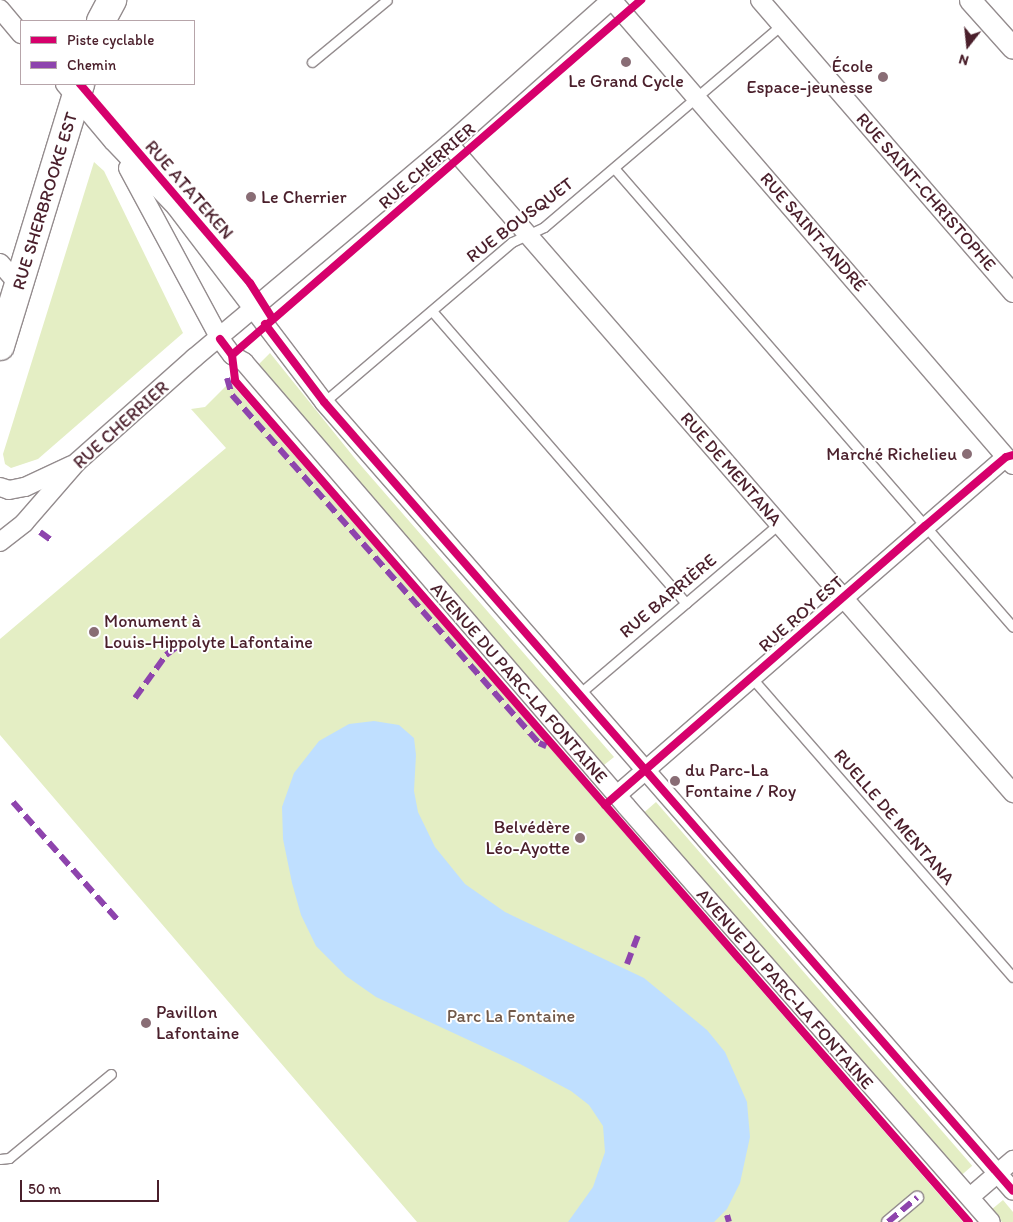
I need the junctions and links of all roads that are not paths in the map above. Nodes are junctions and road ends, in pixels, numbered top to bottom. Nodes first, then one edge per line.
1 (112, 0) edge
2 (387, 0) edge
3 (611, 0) edge
4 (760, 0) edge
5 (970, 0) edge
6 (0, 9) edge
7 (102, 20) edge
8 (781, 25) junction
9 (20, 33) edge
10 (1013, 48) edge
11 (312, 62) dead end
12 (74, 88) edge
13 (696, 99) junction
14 (113, 141) junction
15 (449, 144) junction
16 (614, 168) junction
17 (528, 235) junction
18 (0, 263) edge
19 (20, 286) junction
20 (1013, 293) edge
21 (254, 308) junction
22 (432, 311) junction
23 (220, 338) junction
24 (0, 346) edge
25 (324, 402) junction
26 (1009, 461) edge
27 (77, 462) junction
28 (0, 487) edge
29 (779, 524) junction
30 (925, 526) junction
31 (0, 542) edge
32 (842, 597) junction
33 (686, 603) junction
34 (1013, 627) edge
35 (751, 677) junction
36 (579, 694) junction
37 (645, 770) junction
38 (1013, 793) edge
39 (617, 794) junction
40 (1013, 977) edge
41 (111, 1074) dead end
42 (0, 1159) edge
43 (1013, 1160) edge
44 (997, 1174) junction
45 (1013, 1192) edge
46 (970, 1197) junction
47 (917, 1198) dead end
48 (888, 1222) edge
49 (991, 1222) edge

1 - 7 main road
2 - 11 lane
3 - 13 street, RUE SAINT-ANDRÉ
3 - 15 street, RUE CHERRIER
4 - 8 street, RUE SAINT-CHRISTOPHE
5 - 10 street
6 - 9 street
8 - 13 lane, RUE BOUSQUET
8 - 20 street, RUE SAINT-CHRISTOPHE
12 - 14 street, AVENUE DU PARC-LA FONTAINE
12 - 19 main road, RUE SHERBROOKE EST
13 - 16 lane, RUE BOUSQUET
13 - 26 street, RUE SAINT-ANDRÉ
14 - 21 street, AVENUE DU PARC-LA FONTAINE
14 - 23 street, AVENUE DU PARC-LA FONTAINE
15 - 17 street, RUE DE MENTANA
15 - 21 street, RUE CHERRIER
16 - 17 lane, RUE BOUSQUET
16 - 30 lane
17 - 22 lane, RUE BOUSQUET
17 - 29 street, RUE DE MENTANA
18 - 19 street
19 - 24 main road, RUE SHERBROOKE EST
21 - 23 street, RUE CHERRIER
21 - 25 street, AVENUE DU PARC-LA FONTAINE
22 - 25 lane, RUE BOUSQUET
22 - 33 lane
23 - 27 street, RUE CHERRIER
23 - 39 street, AVENUE DU PARC-LA FONTAINE
25 - 36 street, AVENUE DU PARC-LA FONTAINE
26 - 30 street, RUE ROY EST
27 - 28 street
27 - 31 street, RUE CHERRIER
29 - 32 street, RUE DE MENTANA
29 - 33 lane, RUE BARRIÈRE
30 - 32 street, RUE ROY EST
30 - 34 lane
32 - 35 street, RUE ROY EST
32 - 38 street, RUE DE MENTANA
33 - 36 lane, RUE BARRIÈRE
35 - 37 street, RUE ROY EST
35 - 40 lane, RUELLE DE MENTANA
36 - 37 street, AVENUE DU PARC-LA FONTAINE
37 - 39 street, RUE ROY EST
37 - 44 street, AVENUE DU PARC-LA FONTAINE
39 - 46 street, AVENUE DU PARC-LA FONTAINE
41 - 42 lane
43 - 44 street
44 - 45 street, AVENUE DU PARC-LA FONTAINE
44 - 46 street
46 - 49 street, AVENUE DU PARC-LA FONTAINE
47 - 48 street

